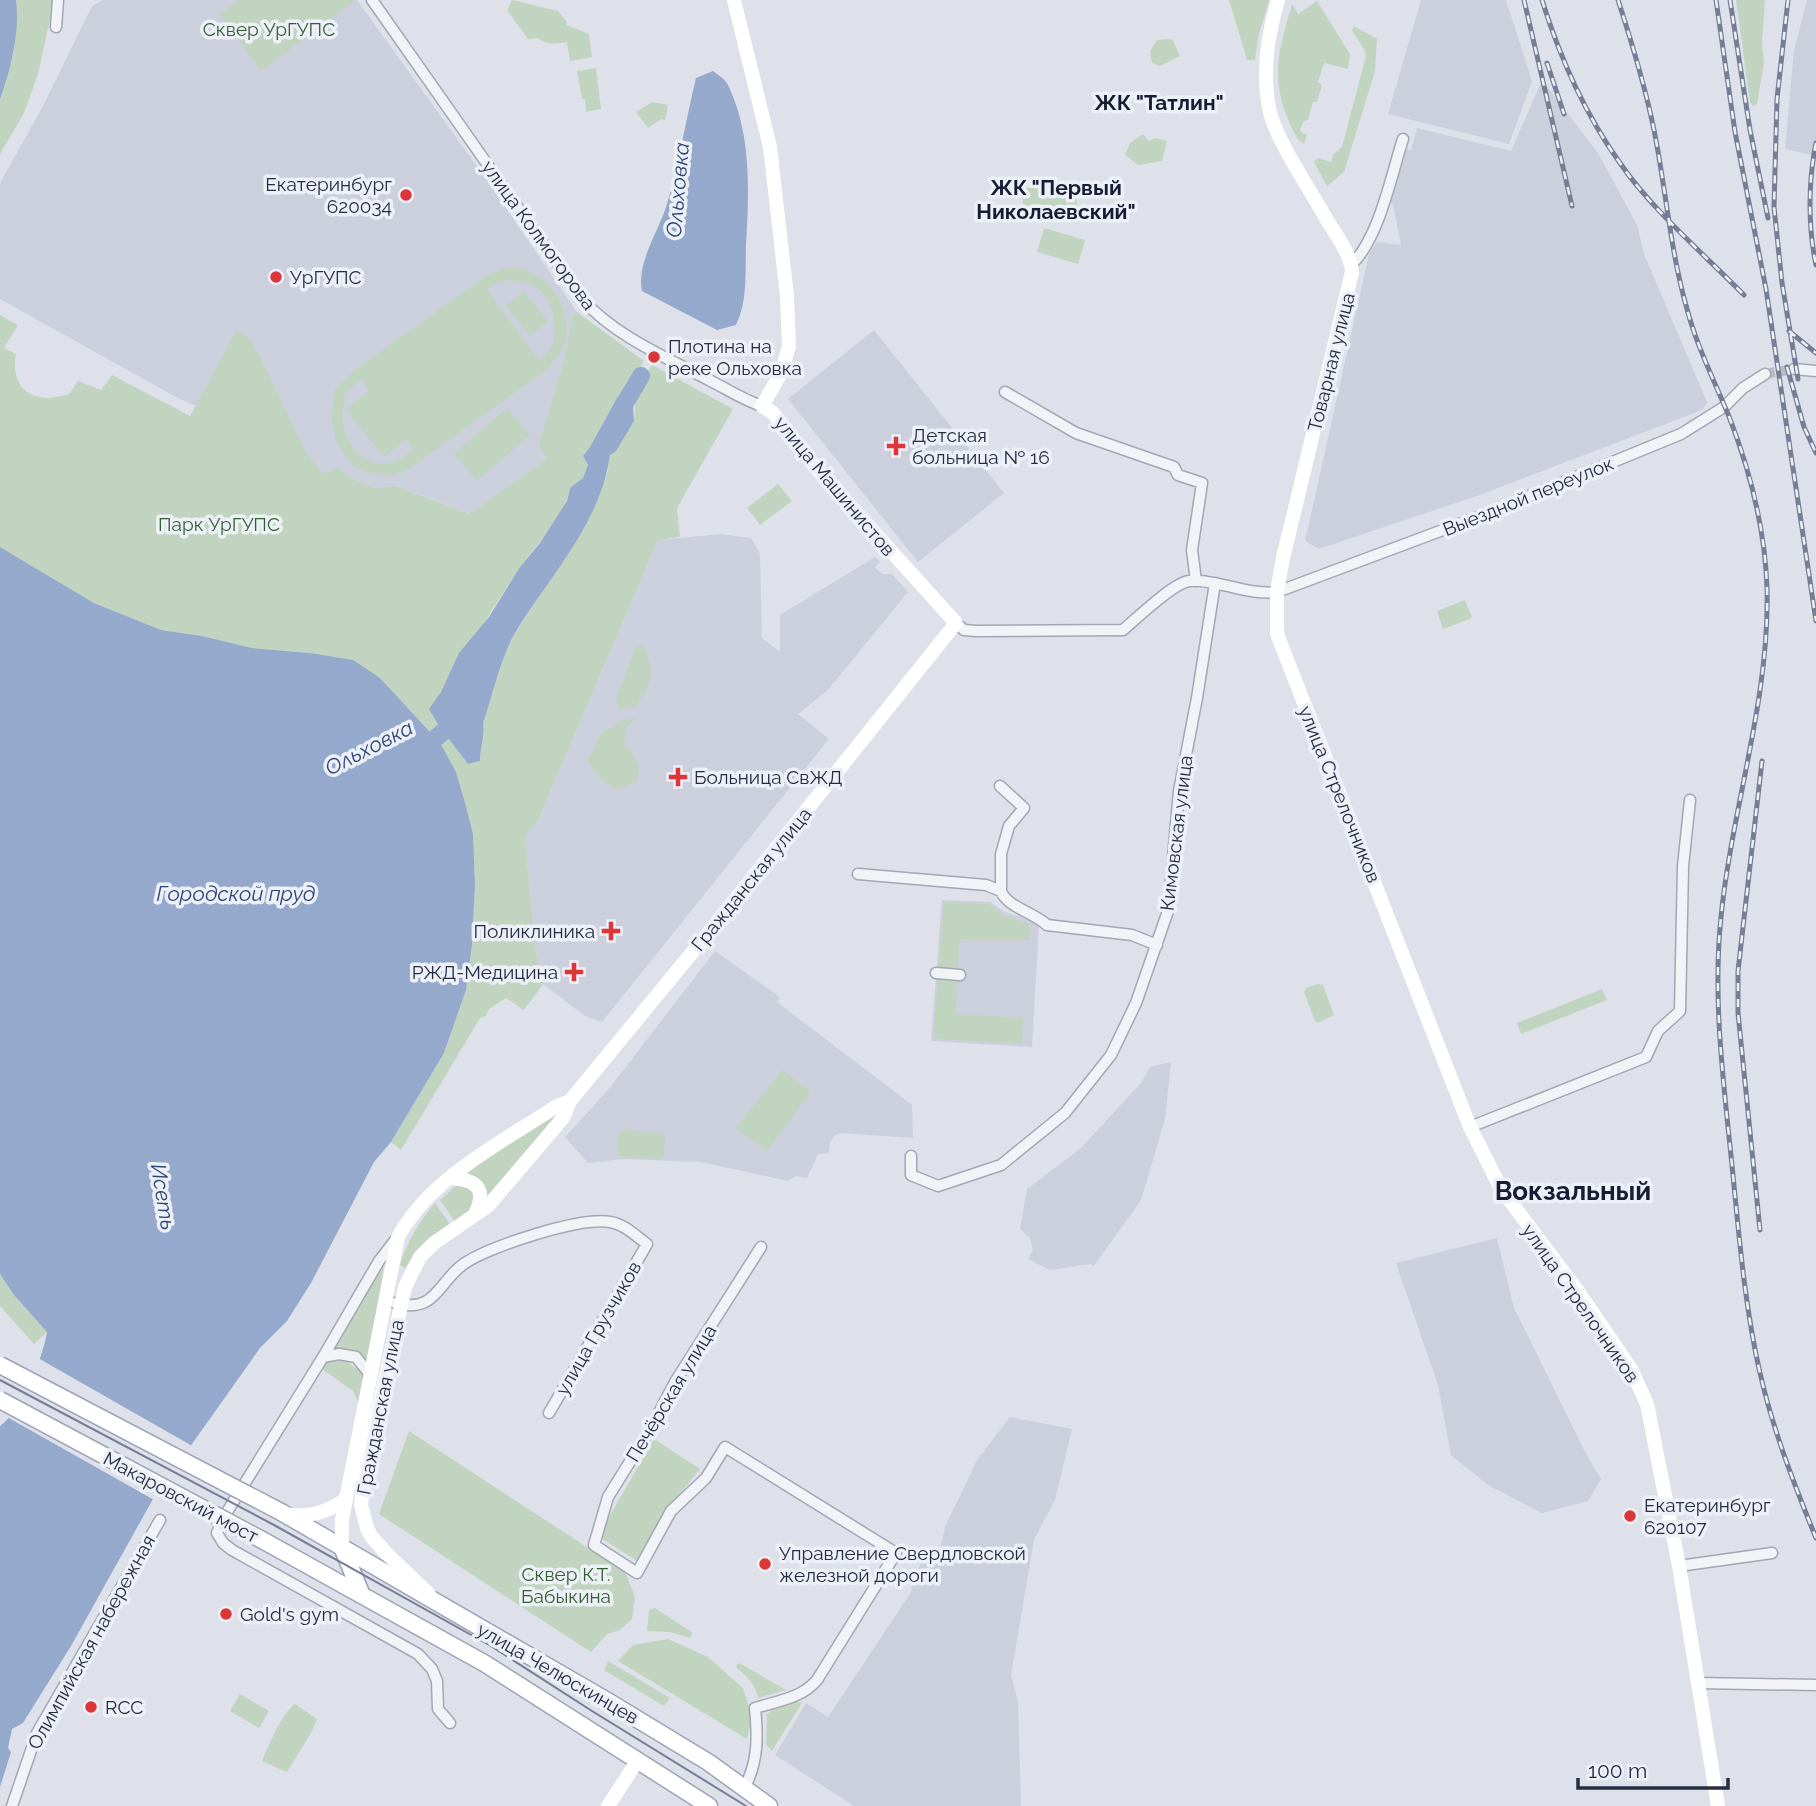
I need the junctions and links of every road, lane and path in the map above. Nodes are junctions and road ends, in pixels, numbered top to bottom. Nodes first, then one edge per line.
1 (58, 0) edge
2 (372, 0) edge
3 (734, 0) edge
4 (1278, 0) edge
5 (56, 27) dead end
6 (1402, 139) dead end
7 (1352, 264) junction
8 (1794, 369) tunnel mouth
9 (1816, 371) edge
10 (1765, 374) tunnel mouth
11 (1005, 392) dead end
12 (762, 406) junction
13 (1196, 581) junction
14 (1214, 583) junction
15 (1278, 592) junction
16 (956, 622) junction
17 (1000, 786) dead end
18 (1690, 800) dead end
19 (858, 874) dead end
20 (1001, 891) junction
21 (1157, 945) junction
22 (936, 973) dead end
23 (960, 975) dead end
24 (570, 1101) junction
25 (1470, 1127) junction
26 (911, 1156) dead end
27 (450, 1178) junction
28 (475, 1215) junction
29 (397, 1237) junction
30 (761, 1247) dead end
31 (384, 1300) junction
32 (401, 1304) junction
33 (323, 1357) junction
34 (0, 1365) edge
35 (370, 1383) junction
36 (0, 1400) edge
37 (549, 1413) dead end
38 (346, 1499) junction
39 (283, 1513) junction
40 (160, 1520) dead end
41 (342, 1547) junction
42 (1772, 1553) dead end
43 (1678, 1566) junction
44 (361, 1593) junction
45 (437, 1601) junction
46 (1698, 1684) junction
47 (1816, 1685) edge
48 (450, 1723) dead end
49 (638, 1759) junction
50 (744, 1787) junction
51 (12, 1806) edge
52 (608, 1806) edge
53 (709, 1806) edge
54 (769, 1806) edge
55 (1718, 1806) edge

1 - 5 street
2 - 12 street, улица Колмогорова
3 - 12 street, улица Машинистов
4 - 7 street
6 - 7 street, Товарная улица
7 - 15 street, Товарная улица
8 - 9 street
10 - 15 street, Выездной переулок
11 - 13 street
12 - 16 street, улица Машинистов
13 - 14 street
13 - 16 street
14 - 15 street
14 - 21 street, Кимовская улица
15 - 25 street, улица Стрелочников
16 - 24 street, Гражданская улица
17 - 20 street
18 - 25 street
19 - 20 street
20 - 21 street
21 - 26 street, Кимовская улица
22 - 23 street
24 - 27 street, Гражданская улица
24 - 28 street, Гражданская улица
25 - 43 street, улица Стрелочников
27 - 28 street
27 - 29 street, Гражданская улица
28 - 32 street, Гражданская улица
29 - 31 street, Гражданская улица
29 - 33 street
30 - 50 street, Печёрская улица
31 - 32 street
31 - 35 street, Гражданская улица
32 - 37 street, улица Грузчиков
32 - 45 street, Гражданская улица
33 - 35 street
33 - 48 street
34 - 39 main road, Макаровский мост, bridge
35 - 38 street, Гражданская улица
36 - 44 main road, Макаровский мост, bridge
38 - 39 street
38 - 41 street, Гражданская улица
39 - 41 main road, Макаровский мост
40 - 51 street, Олимпийская набережная
41 - 44 main road, Гражданская улица
41 - 45 main road, улица Челюскинцев
42 - 43 street
43 - 46 street, улица Стрелочников
44 - 49 main road, улица Челюскинцев
45 - 50 main road, улица Челюскинцев
46 - 47 street
46 - 55 street, улица Стрелочников
49 - 52 street
49 - 53 main road, улица Челюскинцев
50 - 54 main road, улица Челюскинцев

